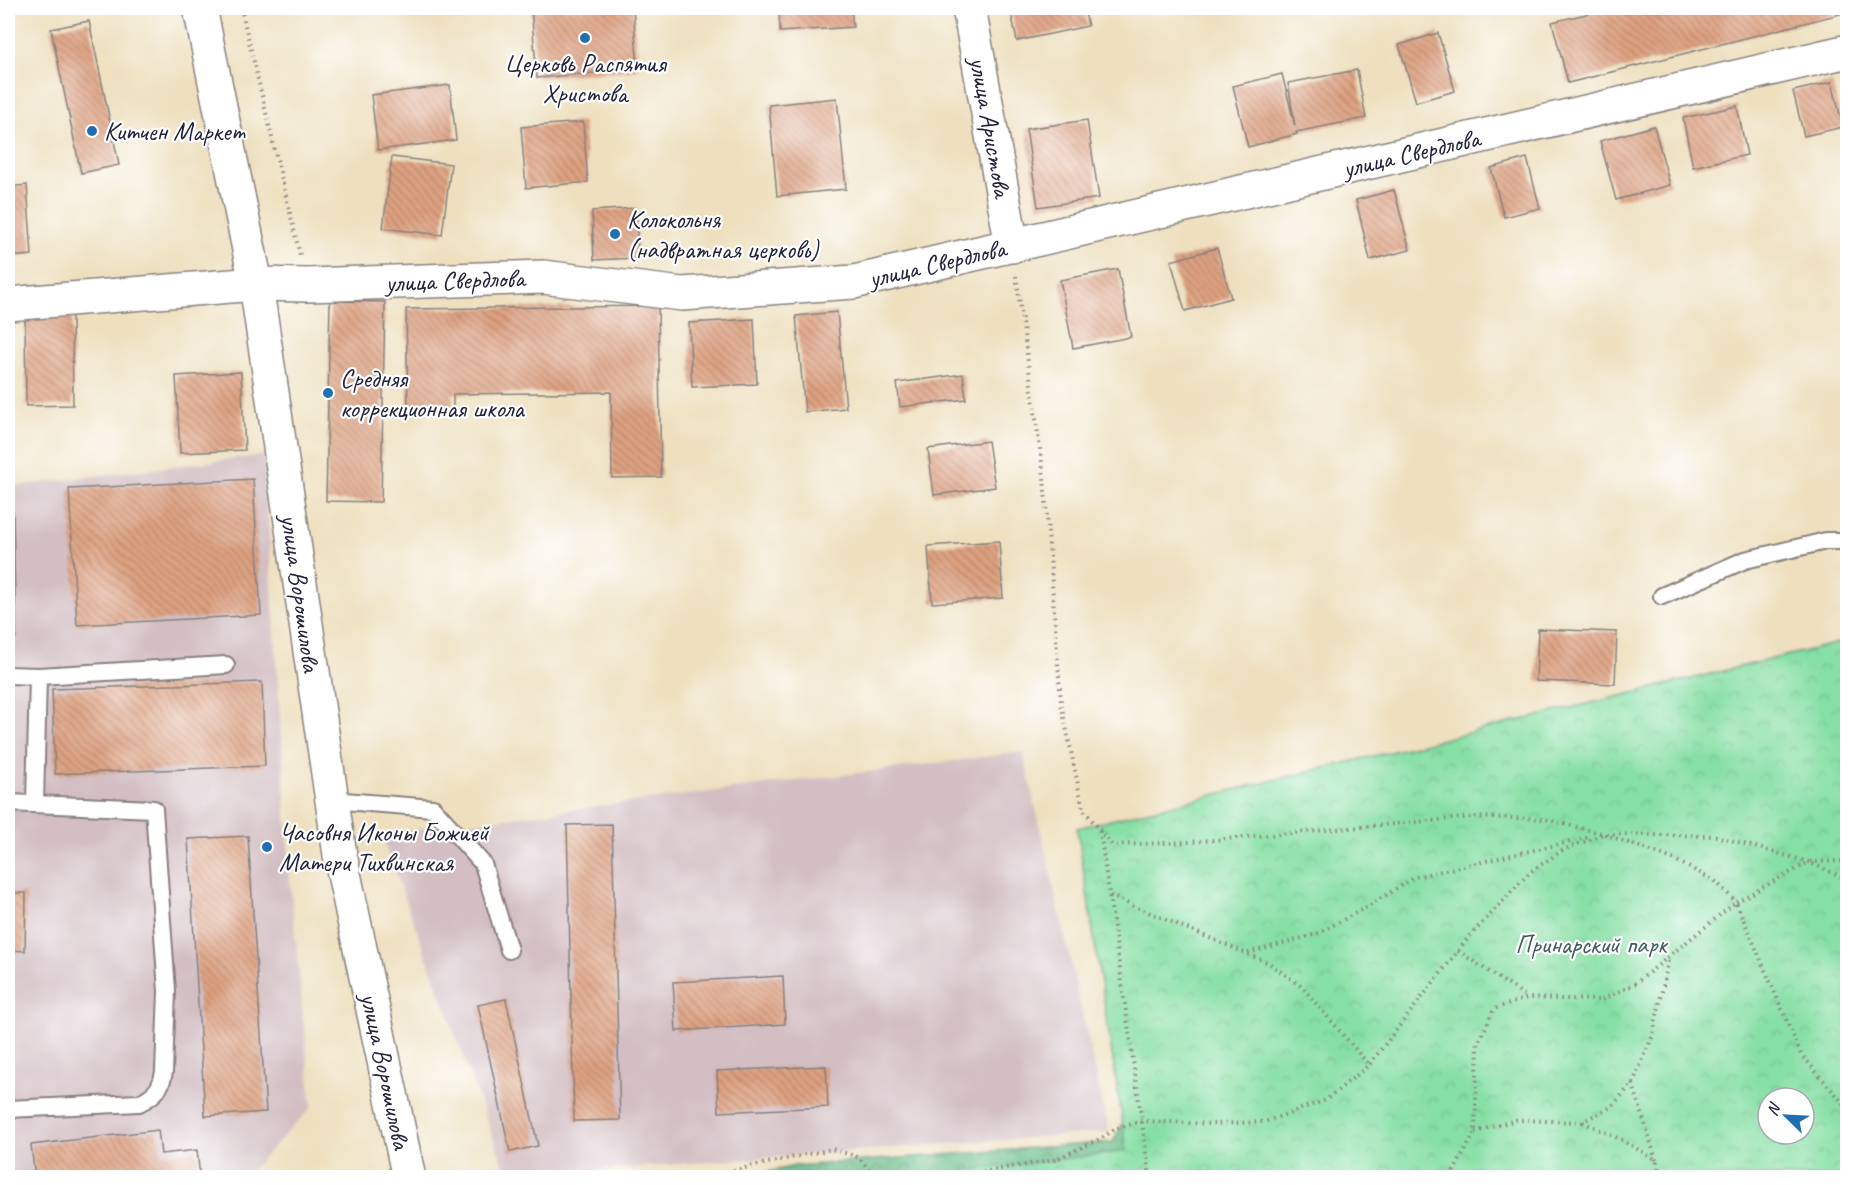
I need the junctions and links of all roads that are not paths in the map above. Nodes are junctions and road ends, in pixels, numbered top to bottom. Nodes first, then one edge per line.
1 (200, 8) edge
2 (969, 8) edge
3 (1848, 51) edge
4 (1012, 246) junction
5 (256, 284) junction
6 (8, 304) edge
7 (1848, 541) edge
8 (1662, 596) dead end
9 (226, 665) dead end
10 (8, 675) edge
11 (38, 676) junction
12 (331, 800) junction
13 (8, 803) edge
14 (35, 804) junction
15 (509, 950) dead end
16 (8, 1109) edge
17 (409, 1178) edge

1 - 5 street, улица Ворошилова
2 - 4 street, улица Аристова
3 - 4 street, улица Свердлова
4 - 5 street, улица Свердлова
5 - 6 street, улица Свердлова
5 - 12 street, улица Ворошилова
7 - 8 lane
9 - 11 lane
10 - 11 lane
11 - 14 lane
12 - 15 lane
12 - 17 street, улица Ворошилова
13 - 14 lane
14 - 16 lane

